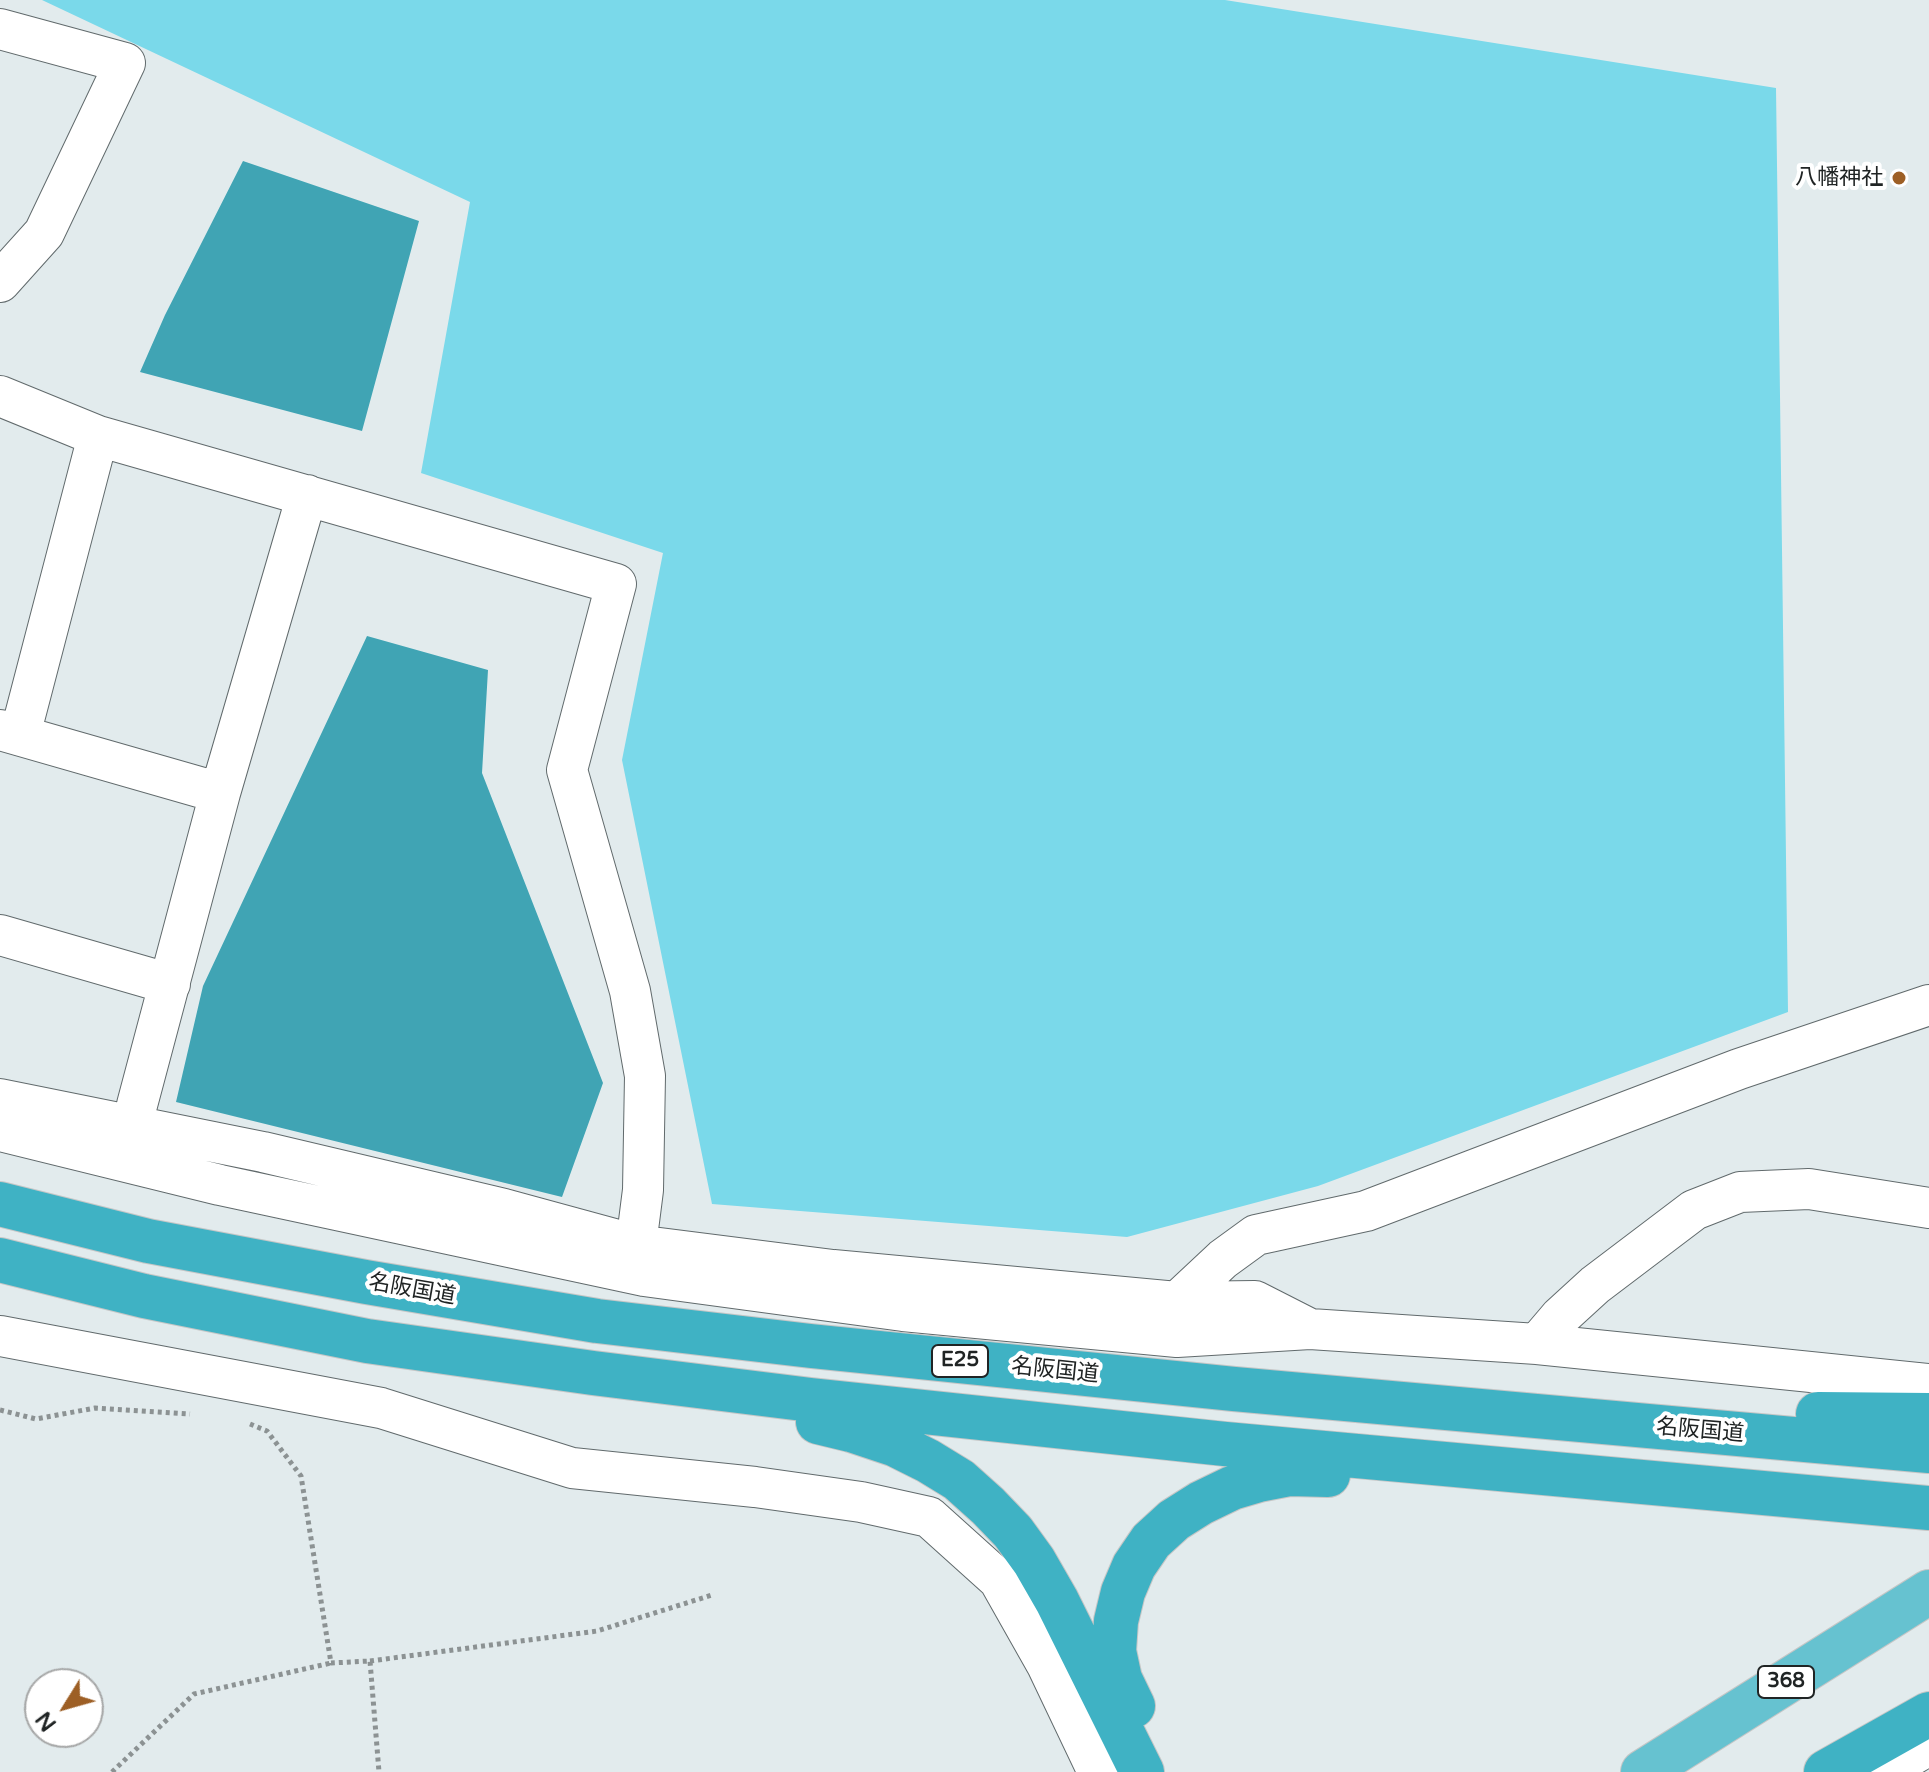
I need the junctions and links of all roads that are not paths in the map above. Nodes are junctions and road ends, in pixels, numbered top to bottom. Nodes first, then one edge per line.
1 (0, 29) edge
2 (0, 282) edge
3 (0, 396) edge
4 (98, 436) junction
5 (307, 495) junction
6 (10, 732) edge
7 (220, 793) junction
8 (0, 935) edge
9 (170, 984) junction
10 (1929, 1005) edge
11 (0, 1099) edge
12 (137, 1105) dead end
13 (0, 1131) edge
14 (0, 1204) edge
15 (1929, 1208) edge
16 (636, 1245) junction
17 (0, 1260) edge
18 (0, 1266) edge
19 (1177, 1302) junction
20 (1310, 1329) junction
21 (0, 1336) edge
22 (1537, 1344) junction
23 (1929, 1384) edge
24 (1234, 1389) junction
25 (1929, 1415) edge
26 (1929, 1451) edge
27 (1809, 1497) junction
28 (1929, 1508) edge
29 (1929, 1592) edge
30 (1929, 1714) edge
31 (1929, 1745) edge
32 (1098, 1772) edge
33 (1142, 1772) edge
34 (1164, 1772) edge
35 (1643, 1772) edge
36 (1826, 1772) edge
37 (1883, 1772) edge

1 - 2 street
3 - 4 street
4 - 5 street
4 - 6 street
5 - 7 street
5 - 16 street
6 - 7 street
7 - 9 street
8 - 9 street
9 - 12 street
10 - 19 street
11 - 16 street
13 - 20 street
14 - 24 highway, 名阪国道 / E25
15 - 22 street
16 - 19 street
17 - 27 highway
18 - 33 highway
19 - 20 street
20 - 22 street
21 - 32 street
22 - 23 street
24 - 25 highway
24 - 26 highway, 名阪国道 / E25
27 - 28 highway
27 - 34 highway
29 - 35 highway, 368
30 - 36 highway
31 - 37 street

